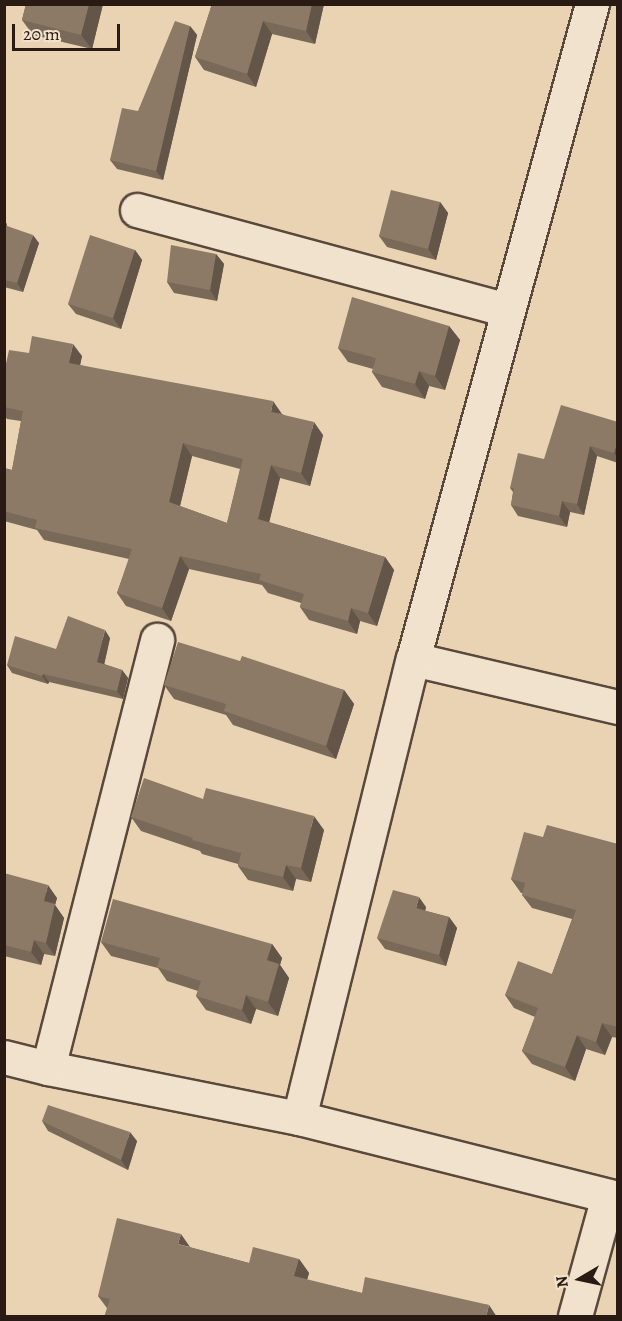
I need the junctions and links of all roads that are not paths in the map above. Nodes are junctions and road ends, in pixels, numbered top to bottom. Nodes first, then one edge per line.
1 (592, 4) edge
2 (137, 210) dead end
3 (508, 310) junction
4 (157, 640) dead end
5 (413, 659) junction
6 (618, 707) edge
7 (4, 1057) edge
8 (48, 1068) junction
9 (299, 1118) junction
10 (613, 1197) edge
11 (575, 1317) edge

1 - 3 street
2 - 3 street
3 - 5 street
4 - 8 street
5 - 6 street
5 - 9 street
7 - 8 street
8 - 9 street
9 - 10 street
10 - 11 street

